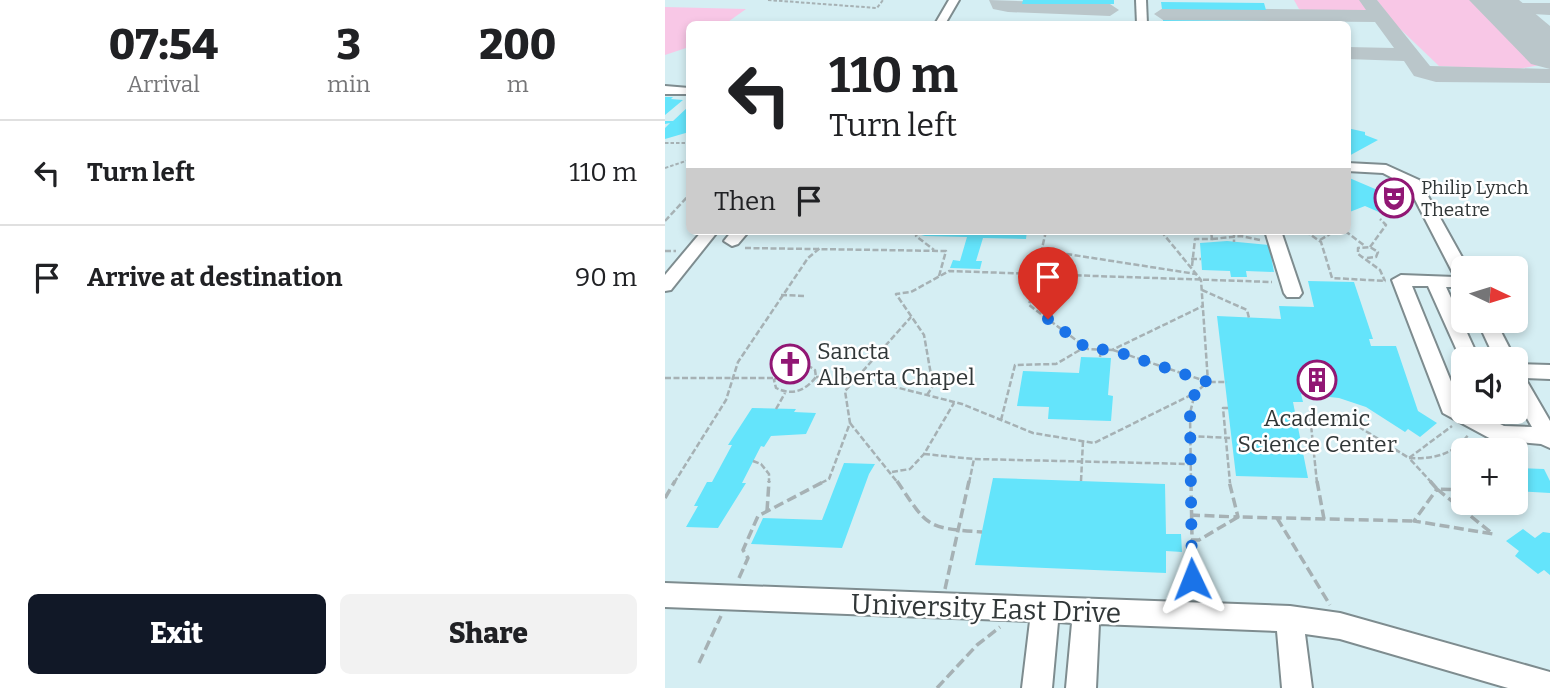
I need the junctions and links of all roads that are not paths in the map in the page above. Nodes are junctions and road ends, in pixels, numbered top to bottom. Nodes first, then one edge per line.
1 (954, 0) edge
2 (1141, 0) edge
3 (942, 21) edge
4 (1142, 21) edge
5 (665, 90) edge
6 (686, 91) edge
7 (1351, 167) edge
8 (707, 235) edge
9 (1271, 236) edge
10 (1454, 256) edge
11 (1435, 281) junction
12 (1451, 282) edge
13 (665, 286) edge
14 (1293, 293) dead end
15 (1464, 347) edge
16 (1528, 373) edge
17 (1547, 377) edge
18 (1528, 402) edge
19 (1497, 424) edge
20 (1501, 434) junction
21 (1549, 438) edge
22 (665, 595) edge
23 (1032, 611) junction
24 (1086, 613) junction
25 (1290, 619) junction
26 (1547, 686) edge
27 (1037, 688) edge
28 (1081, 688) edge
29 (1297, 688) edge

1 - 3 street
2 - 4 street
5 - 6 street
7 - 10 street
8 - 13 street
9 - 14 street
11 - 12 street
11 - 15 street
11 - 20 street
16 - 17 street
18 - 21 street
19 - 20 street
20 - 21 street
22 - 23 street, University East Drive
23 - 24 street, University East Drive
23 - 27 street
24 - 25 street, University East Drive
24 - 28 street
25 - 26 street, University East Drive
25 - 29 street

